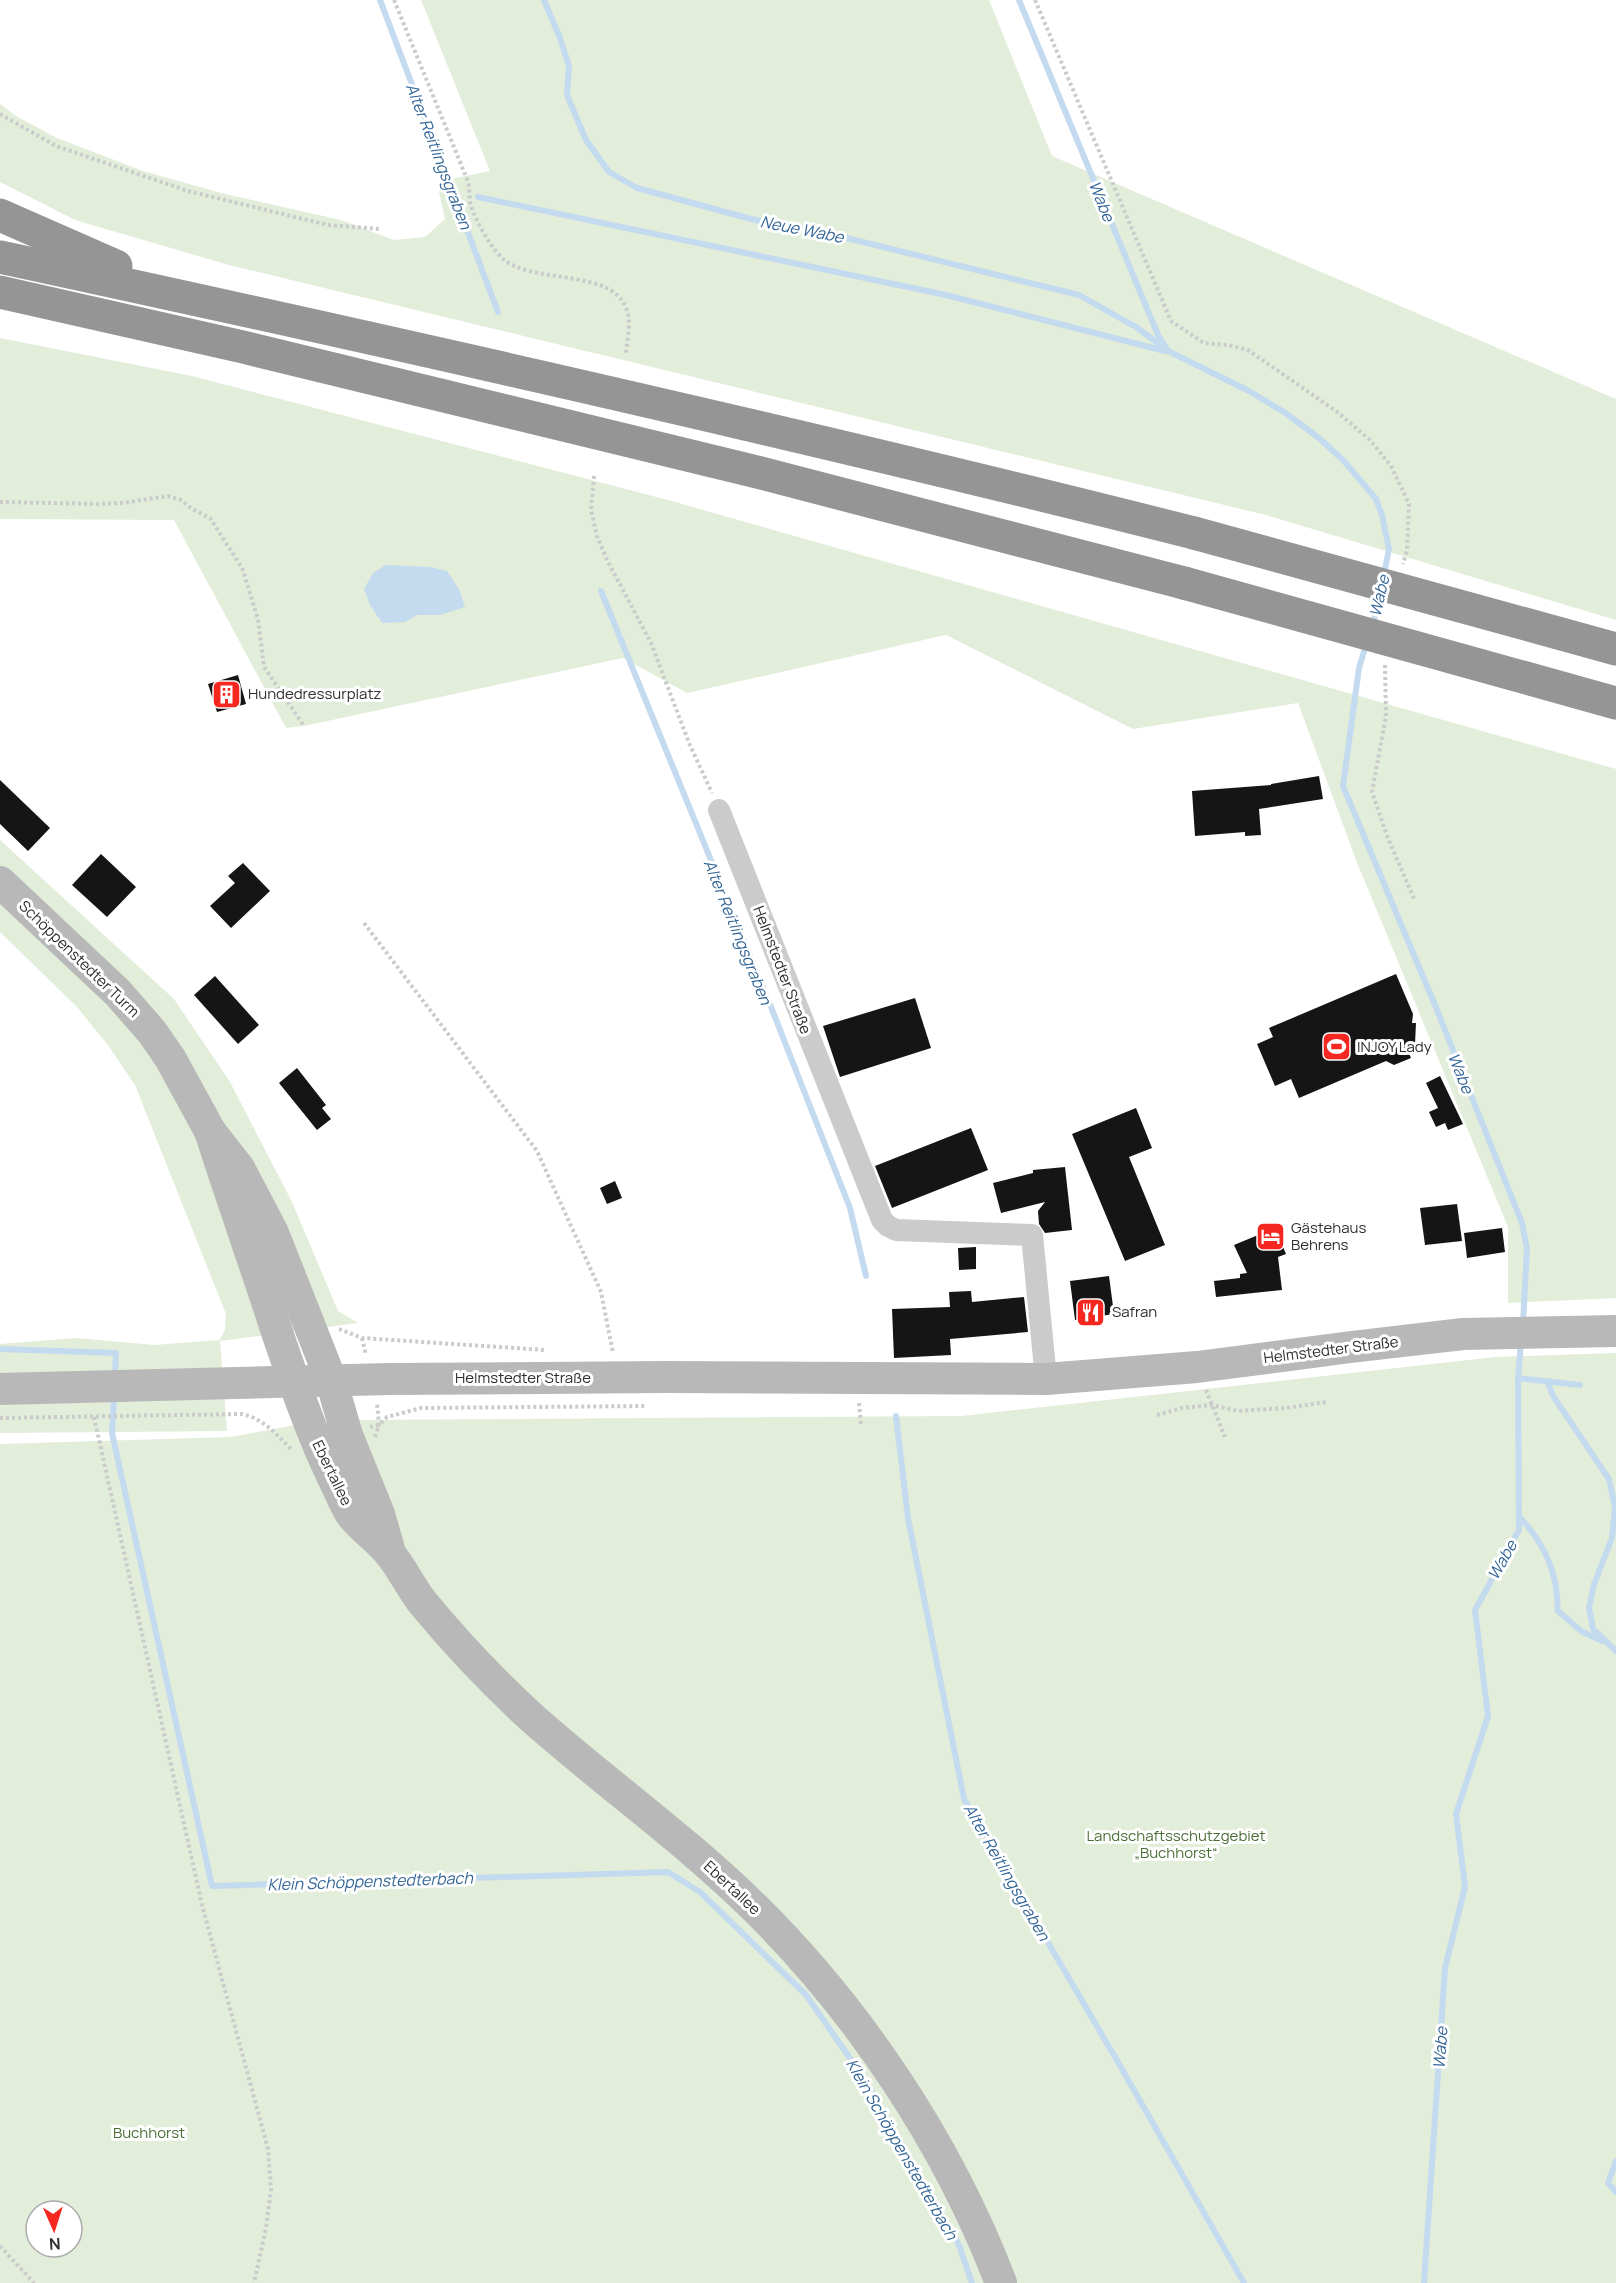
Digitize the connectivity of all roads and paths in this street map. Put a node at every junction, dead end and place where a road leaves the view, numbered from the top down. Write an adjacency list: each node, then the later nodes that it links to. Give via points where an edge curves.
1 (394, 0): 10 (path, via 467,179 471,204 484,233 502,258 514,266 582,281 618,296 626,308 629,326)
2 (1035, 0): 9 (path)
3 (0, 114): 5 (path, via 56,146 188,191 328,225)
4 (0, 215): 8 (highway, via 101,261)
5 (380, 229)
6 (0, 257): 8 (highway)
7 (0, 292): 14 (highway, bridge, via 746,469)
8 (246, 310): 13 (highway, bridge, via 952,472 1194,533)
9 (1171, 321)
10 (626, 354)
11 (594, 476): 16 (path, via 591,510 597,536 651,643)
12 (0, 502): 15 (path, via 105,503 168,496 210,518 242,568 258,619 264,667)
13 (1616, 649)
14 (1616, 703)
15 (304, 726)
16 (719, 810): 26 (street, Helmstedter Straße, via 882,1220 896,1230 1032,1235)
17 (0, 882): 19 (main road, Schöppenstedter Turm, via 118,993 152,1032)
18 (364, 923): 24 (path, via 537,1152 601,1292)
19 (210, 1131): 27 (main road, Schöppenstedter Turm, via 239,1168 273,1233); 28 (main road, Schöppenstedter Turm)
20 (1616, 1331): 26 (main road, Helmstedter Straße, via 1463,1334 1197,1367)
21 (362, 1338): 22 (path)
22 (555, 1350)
23 (601, 1353): 24 (path)
24 (613, 1354): 25 (path)
25 (624, 1354)
26 (1046, 1379): 27 (main road, Helmstedter Straße)
27 (331, 1380): 28 (main road, Helmstedter Straße); 37 (main road, Ebertallee)
28 (293, 1381): 29 (main road, Helmstedter Straße); 39 (main road, Ebertallee)
29 (89, 1386): 30 (main road, Helmstedter Straße); 34 (path)
30 (0, 1389)
31 (1326, 1402): 32 (path, via 1238,1411)
32 (1212, 1405): 33 (path); 38 (path)
33 (1157, 1415)
34 (94, 1417): 35 (path); 39 (path, via 242,1414 270,1427 293,1452); 43 (path, via 202,1905 268,2149 272,2190)
35 (0, 1418)
36 (379, 1425): 37 (path)
37 (346, 1435): 40 (main road, Ebertallee, via 379,1514)
38 (1225, 1437)
39 (317, 1444): 40 (main road, Ebertallee, via 351,1514)
40 (390, 1553): 44 (main road, Ebertallee, via 421,1600 491,1678 695,1854 811,1968 877,2054 914,2111 970,2212)
41 (0, 2246): 42 (path)
42 (34, 2283)
43 (254, 2283)
44 (1001, 2283)

